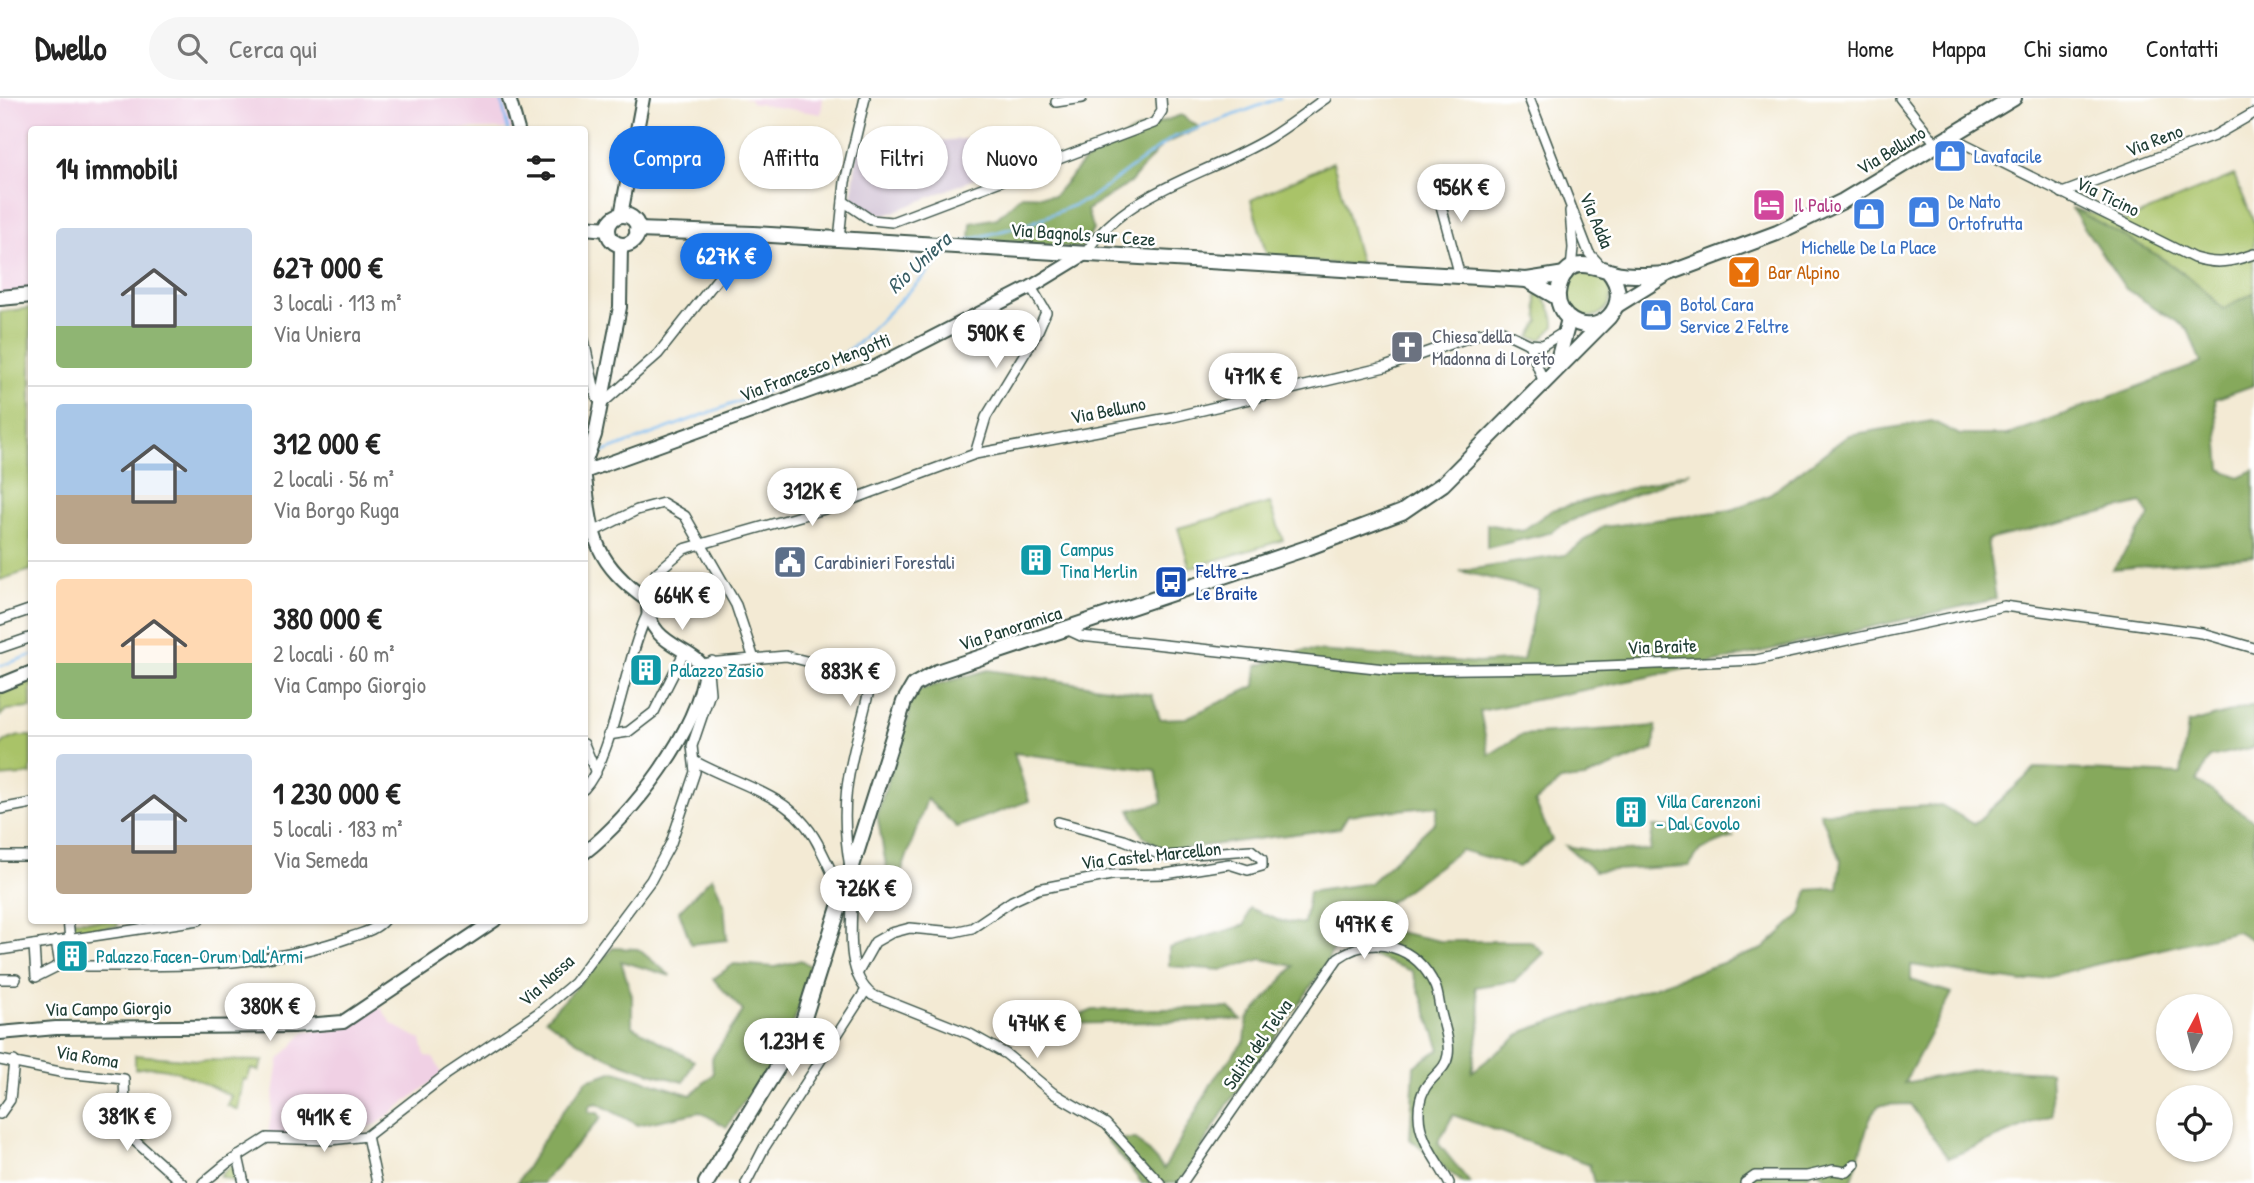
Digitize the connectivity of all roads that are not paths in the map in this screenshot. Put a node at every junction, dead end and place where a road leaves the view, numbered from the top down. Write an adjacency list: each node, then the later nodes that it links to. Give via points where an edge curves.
1 (509, 98): 12 (street)
2 (643, 98): 19 (street)
3 (865, 98): 18 (street)
4 (1082, 98): 10 (street)
5 (1161, 98): 18 (street, via 1162,111 1154,123 892,222 872,220)
6 (1326, 98): 26 (street, via 1268,138 1131,208 1100,232)
7 (1529, 98): 16 (street, Via Adda)
8 (1900, 98): 14 (street)
9 (2014, 98): 13 (main road, Via Belluno)
10 (1056, 102)
11 (2254, 113): 17 (street, Via Reno, via 2214,136)
12 (517, 126)
13 (1951, 136): 14 (main road, Via Belluno); 17 (street, Via Ticino)
14 (1937, 145): 30 (main road, Via Belluno, via 1812,217)
15 (1434, 180): 31 (street)
16 (1564, 186): 28 (street, Via Adda, via 1589,253); 29 (street, Via Adda, via 1573,238)
17 (2062, 193): 27 (street, Via Ticino, via 2212,264)
18 (843, 201): 24 (street)
19 (621, 215): 21 (main road, via 610,221); 22 (main road, via 631,218)
20 (588, 227): 21 (main road)
21 (608, 229): 25 (main road, via 610,238)
22 (638, 230): 23 (main road, Via Bagnols sur Ceze); 25 (main road, via 634,239)
23 (753, 234): 24 (main road, Via Bagnols sur Ceze); 43 (street, via 658,354)
24 (839, 239): 26 (main road, Via Bagnols sur Ceze)
25 (621, 245): 43 (street, via 620,307)
26 (1085, 254): 31 (main road, Via Bagnols sur Ceze); 33 (street, Via Francesco Mengotti)
27 (2254, 254)
28 (1604, 269): 29 (main road, Via Belluno, via 1583,264); 30 (main road, Via Belluno, via 1622,274); 37 (main road, via 1618,286)
29 (1568, 272): 32 (main road, Via Bagnols sur Ceze); 36 (main road, via 1560,281)
30 (1667, 274): 37 (main road, Via Belluno)
31 (1460, 276): 32 (main road, Via Bagnols sur Ceze)
32 (1527, 280): 36 (main road, Via Bagnols sur Ceze)
33 (1031, 287): 45 (street, via 1046,312 986,417); 46 (street, Via Francesco Mengotti, via 873,368)
34 (28, 295): 35 (main road)
35 (0, 298)
36 (1558, 298): 39 (main road)
37 (1617, 305): 38 (main road, Via Belluno)
38 (1609, 317): 39 (main road, via 1589,325); 42 (main road, Via Panoramica)
39 (1568, 323): 40 (street, via 1553,341); 42 (main road, Via Panoramica)
40 (1529, 344): 42 (street); 45 (street, Via Belluno, via 1502,331 1491,331 1385,367 1173,417)
41 (588, 359): 43 (street)
42 (1548, 380): 54 (main road, Via Panoramica, via 1443,484 1402,512)
43 (601, 402): 44 (street)
44 (588, 448)
45 (975, 454): 49 (street, Via Belluno, via 832,507)
46 (588, 469)
47 (588, 493): 48 (street)
48 (593, 532): 49 (street, via 663,503 685,516); 50 (street, via 596,545 620,581)
49 (700, 542): 50 (street, Via Belluno, via 656,573); 59 (street, via 736,605)
50 (648, 601): 52 (street)
51 (28, 610): 53 (street)
52 (647, 615): 58 (street, via 670,644); 63 (street)
53 (0, 620)
54 (1066, 629): 57 (street, Via Braite, via 1081,636 1394,670 1555,668 1756,660 2004,606 2202,633); 74 (main road, Via Panoramica, via 937,672 914,685 904,702)
55 (28, 638): 56 (street)
56 (0, 648)
57 (2254, 648)
58 (684, 653): 60 (street); 63 (street, via 654,712 628,732)
59 (753, 656): 60 (street); 74 (street, via 786,656 870,677 844,793 844,835)
60 (707, 666): 65 (street, Via Nassa, via 710,693 692,746); 71 (street, via 689,725 632,806)
61 (28, 674): 62 (street)
62 (0, 685)
63 (608, 735): 66 (street)
64 (588, 754): 66 (street)
65 (696, 762): 75 (street, via 795,811 813,832 834,871 838,895); 93 (street, Via Nassa, via 664,859 574,983)
66 (596, 773): 67 (street)
67 (588, 784)
68 (28, 804): 69 (street)
69 (0, 808)
70 (1058, 822): 85 (street, Via Castel Marcellon, via 1164,856 1251,850 1262,859 1262,866 1248,870 1229,864 1154,875 1111,875 1038,889 972,928 954,932 911,928 891,933 875,942)
71 (588, 850)
72 (0, 856): 73 (street)
73 (28, 856)
74 (851, 875): 75 (main road, Via Panoramica)
75 (844, 896): 85 (street, via 852,905); 100 (main road, Via Panoramica, via 795,1039)
76 (68, 924): 80 (street)
77 (172, 924): 80 (street)
78 (379, 924): 84 (street, via 333,944 283,955 191,967)
79 (489, 924): 89 (street, Via Campo Giorgio, via 343,1022)
80 (70, 939): 81 (street)
81 (56, 941): 82 (street); 86 (street, via 60,965)
82 (34, 945): 83 (street); 86 (street)
83 (0, 950)
84 (87, 966)
85 (857, 974): 88 (street)
86 (36, 977): 87 (street)
87 (0, 979)
88 (866, 990): 101 (street); 102 (street, via 1006,1054 1053,1093 1106,1124)
89 (0, 1033)
90 (0, 1060): 91 (street, Via Roma)
91 (14, 1061): 92 (street, via 10,1100); 96 (street, Via Roma, via 65,1073 124,1079 126,1133)
92 (0, 1114)
93 (367, 1136): 94 (street, via 267,1138); 99 (street)
94 (238, 1156): 97 (street); 98 (street)
95 (1856, 1164): 105 (street, via 1847,1172 1755,1177)
96 (182, 1183)
97 (203, 1183)
98 (244, 1183)
99 (377, 1183)
100 (706, 1183)
101 (746, 1183)
102 (1160, 1183)
103 (1182, 1183): 104 (street, Salita del Telva, via 1338,958 1352,948 1376,944 1404,950 1420,961 1436,988 1448,1054 1444,1066 1426,1082 1419,1113 1421,1134)
104 (1449, 1183)
105 (1745, 1183)

